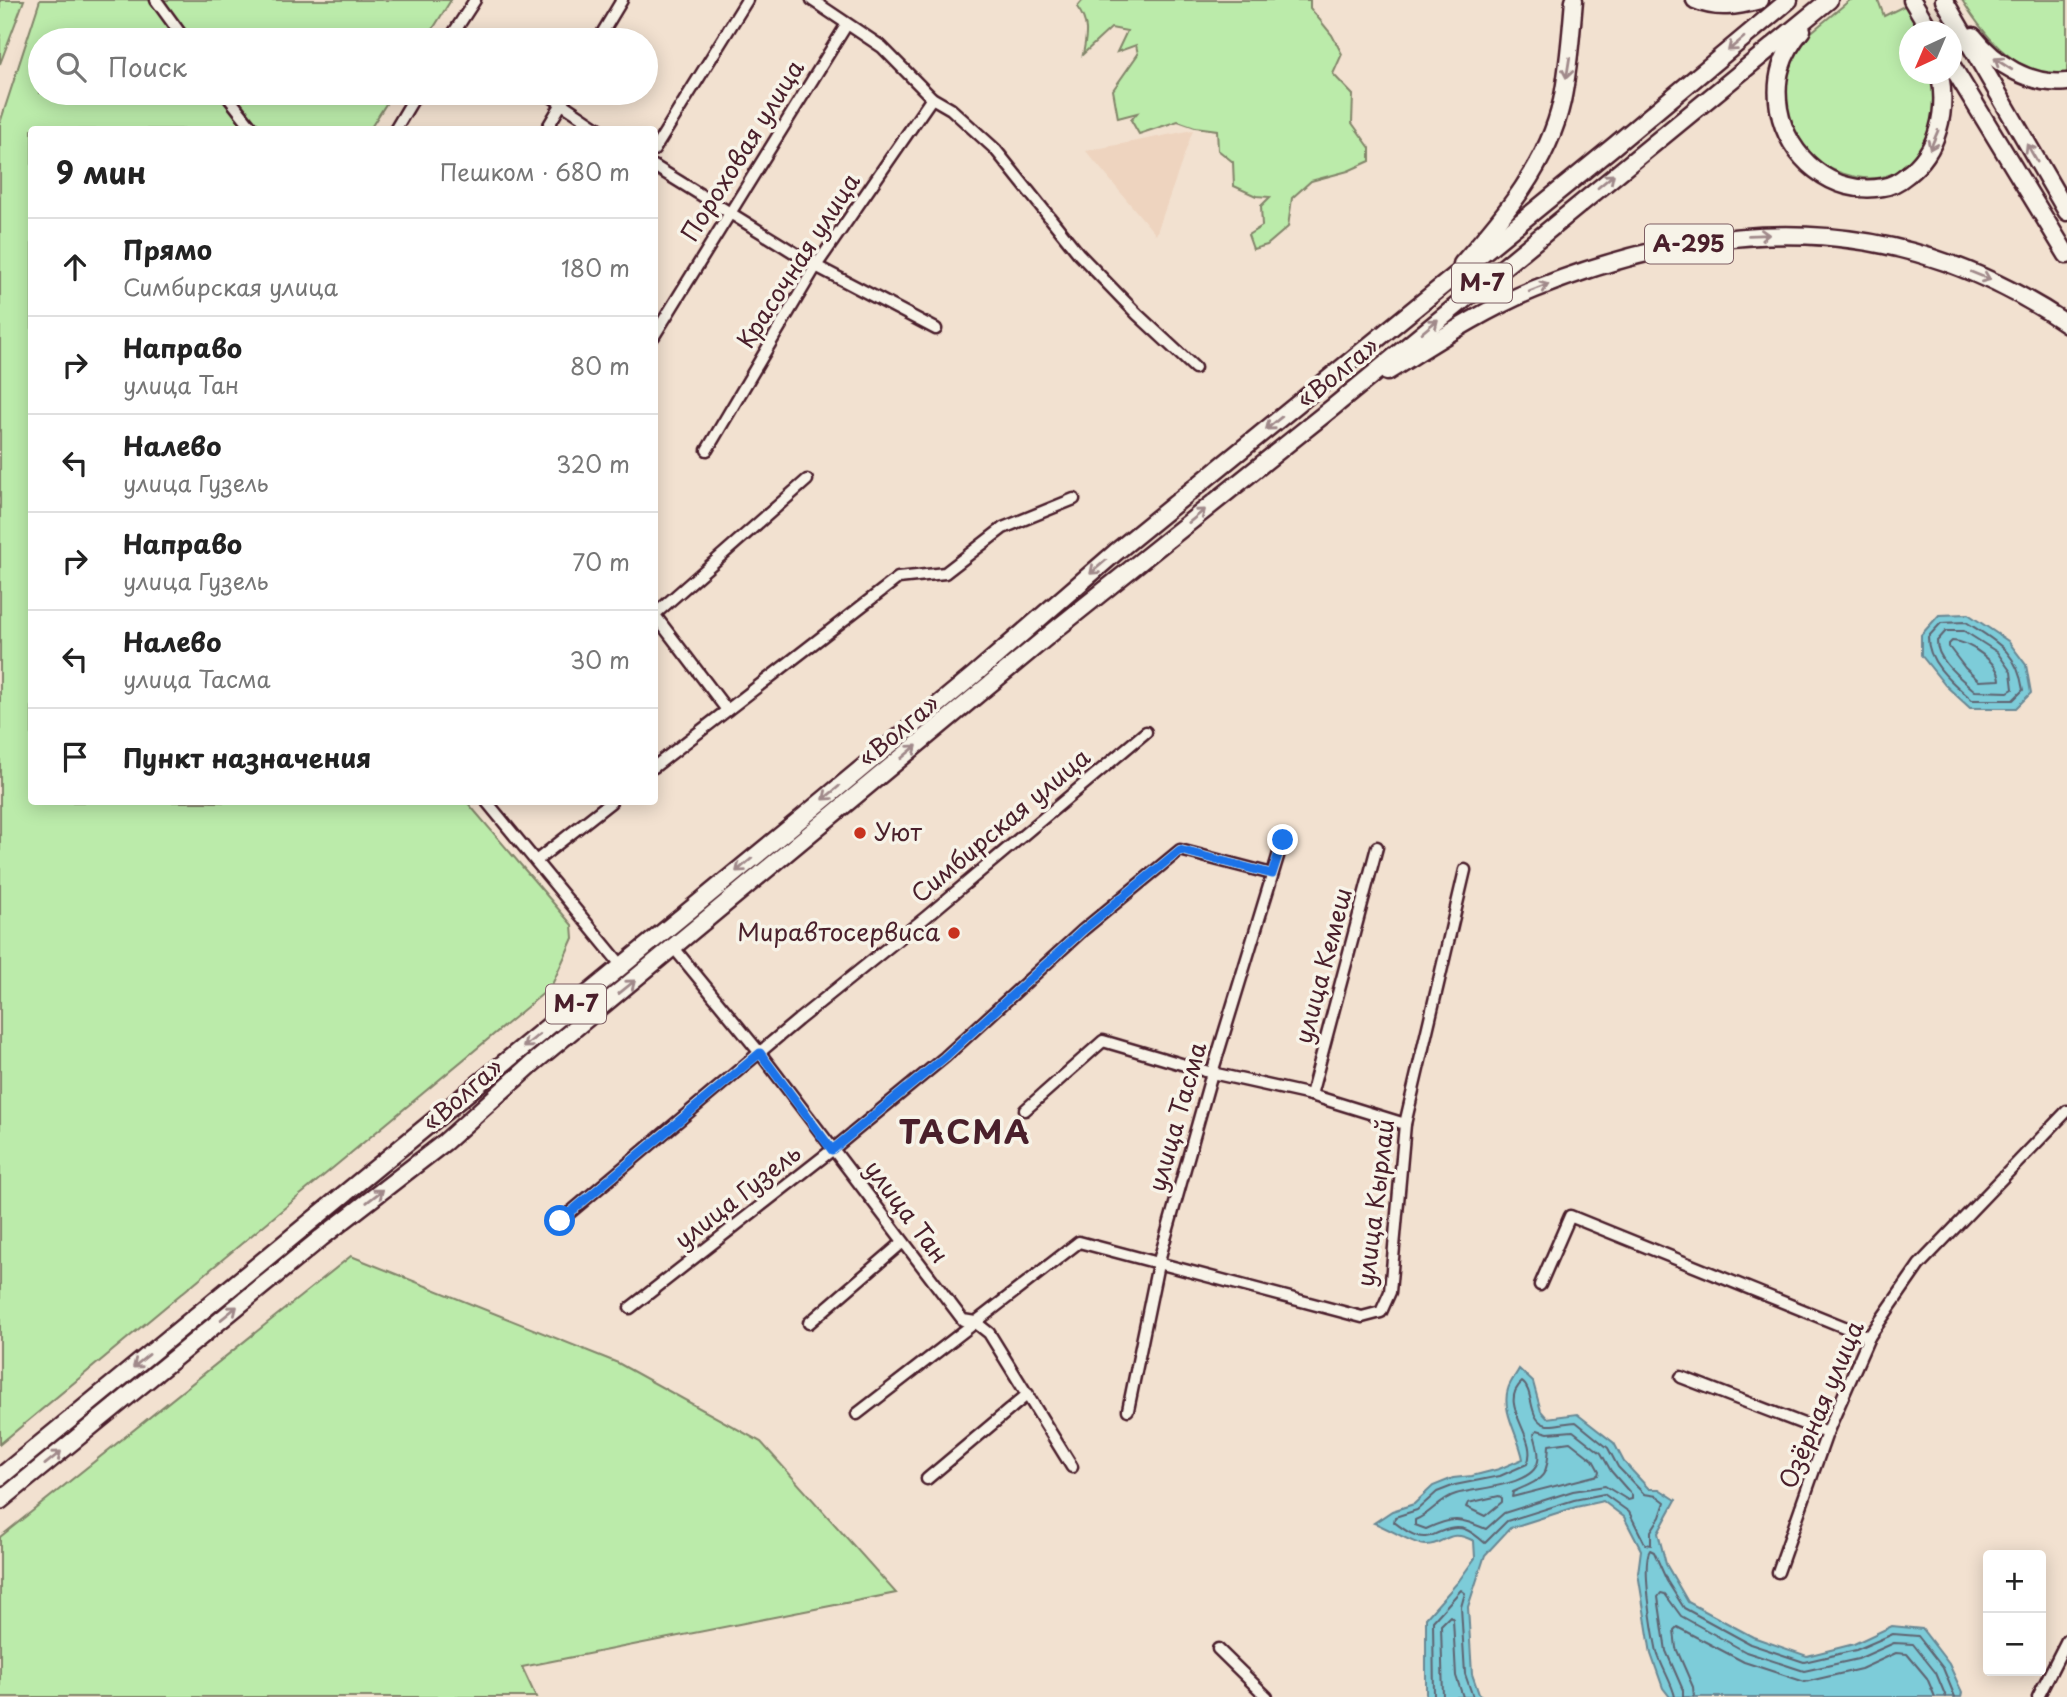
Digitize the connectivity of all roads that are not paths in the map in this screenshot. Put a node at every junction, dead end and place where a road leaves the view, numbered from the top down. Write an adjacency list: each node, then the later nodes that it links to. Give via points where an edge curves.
1 (156, 0): 15 (street)
2 (475, 0): 16 (street)
3 (622, 0): 17 (street)
4 (747, 0): 30 (street)
5 (812, 0): 14 (street)
6 (1574, 0): 36 (main road, one-way to 36, via 1568,69 1550,139 1490,232)
7 (1695, 0): 8 (main road, via 1728,7)
8 (1760, 0)
9 (1788, 0): 36 (main road, «Волга» / М-7, one-way to 36)
10 (1912, 0): 13 (main road)
11 (1944, 0): 18 (main road, one-way to 11, via 2028,78 2003,66 1982,48); 32 (main road, one-way to 11)
12 (1825, 4): 19 (main road, one-way to 12, via 1943,110 1938,130 1919,166 1904,177 1886,187 1861,188 1812,169 1794,150 1782,126 1777,78 1793,41); 41 (main road, «Волга» / М-7, one-way to 12)
13 (1924, 21)
14 (847, 24): 21 (street, via 882,47); 33 (street, Пороховая улица)
15 (176, 28)
16 (458, 28)
17 (605, 28)
18 (2067, 82)
19 (1941, 84)
20 (1962, 84): 34 (main road)
21 (933, 98): 35 (street, Красочная улица); 40 (street, via 995,149 1079,254)
22 (234, 105): 26 (street)
23 (410, 105): 27 (street)
24 (561, 105): 28 (street)
25 (573, 105): 29 (street)
26 (251, 126)
27 (397, 126)
28 (548, 126)
29 (596, 126)
30 (658, 144)
31 (658, 169): 33 (street)
32 (2067, 212)
33 (729, 213): 35 (street); 38 (street, Пороховая улица)
34 (2067, 255)
35 (816, 266): 39 (street); 42 (street, Красочная улица)
36 (1441, 287): 58 (main road, «Волга» / М-7, one-way to 58)
37 (2067, 324): 41 (main road, А-295, one-way to 37, via 1534,289 1650,251 1736,236 1825,236 1910,251 2003,285)
38 (658, 329)
39 (936, 329)
40 (1195, 368)
41 (1332, 408): 57 (main road, «Волга» / М-7, one-way to 41, via 1060,626)
42 (707, 450)
43 (807, 480): 45 (street)
44 (1074, 499): 47 (street, via 1003,528 945,573 898,578)
45 (658, 612)
46 (658, 619): 47 (street)
47 (727, 710): 49 (street)
48 (1146, 732): 59 (street, Симбирская улица)
49 (658, 764)
50 (490, 805): 54 (street)
51 (607, 805): 54 (street)
52 (1283, 840): 56 (street, улица Тасма)
53 (1377, 847): 61 (street, улица Кемеш)
54 (536, 860): 58 (street)
55 (1465, 870): 64 (street, улица Кырлай)
56 (1272, 874): 60 (street, улица Тасма); 65 (street, улица Гузель, via 1180,850)
57 (674, 948): 59 (street, улица Тан); 82 (main road, «Волга» / М-7, one-way to 57, via 445,1142)
58 (622, 966): 80 (main road, «Волга» / М-7, one-way to 80)
59 (760, 1053): 65 (street, улица Тан); 66 (street, Симбирская улица)
60 (1212, 1073): 61 (street); 62 (street, via 1103,1041); 68 (street, улица Тасма)
61 (1311, 1095): 64 (street)
62 (1025, 1111)
63 (2067, 1111): 73 (street, Озёрная улица, via 1919,1265)
64 (1405, 1124): 68 (street, улица Кырлай, via 1390,1292 1381,1312 1362,1317)
65 (832, 1150): 67 (street, улица Тан); 70 (street, улица Гузель)
66 (560, 1221)
67 (903, 1242): 71 (street, улица Тан, via 963,1320); 72 (street)
68 (1158, 1264): 71 (street, улица Кырлай, via 1079,1242); 76 (street, улица Тасма)
69 (1541, 1285): 73 (street, via 1570,1216)
70 (630, 1308)
71 (975, 1322): 75 (street, улица Тан, via 989,1333); 77 (street)
72 (809, 1323)
73 (1869, 1337): 78 (street, Озёрная улица)
74 (1681, 1377): 78 (street)
75 (1028, 1394): 79 (street, улица Тан); 81 (street)
76 (1128, 1410)
77 (857, 1414)
78 (1827, 1433): 83 (street, Озёрная улица)
79 (1072, 1467)
80 (0, 1477)
81 (927, 1479)
82 (0, 1501)
83 (1778, 1572)
84 (2067, 1640): 87 (street)
85 (1218, 1649): 86 (street)
86 (1267, 1697)
87 (2038, 1697)

